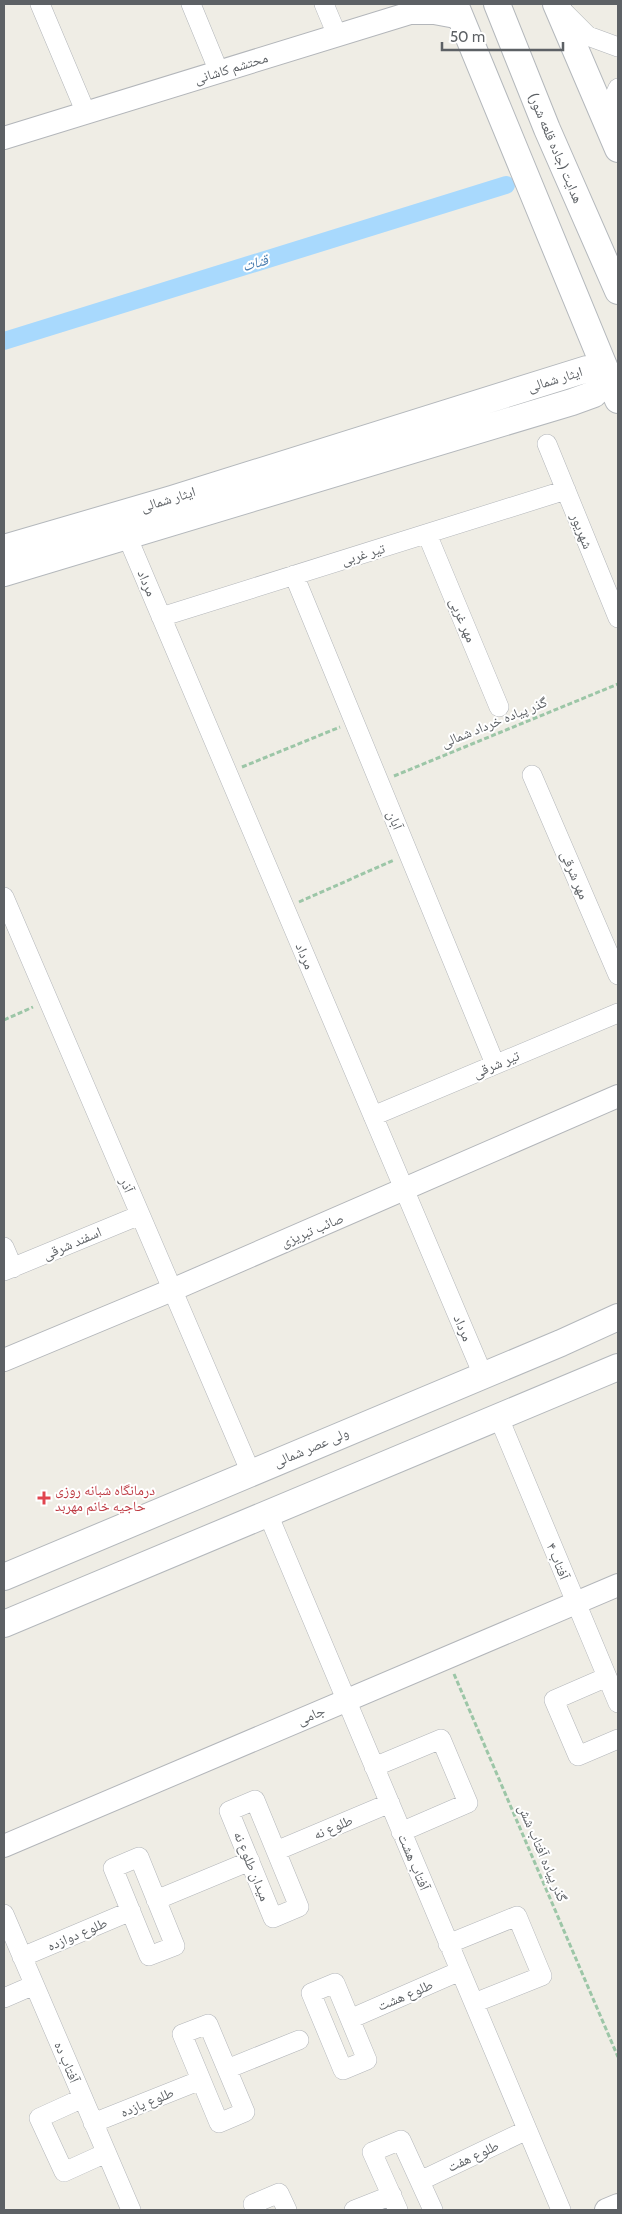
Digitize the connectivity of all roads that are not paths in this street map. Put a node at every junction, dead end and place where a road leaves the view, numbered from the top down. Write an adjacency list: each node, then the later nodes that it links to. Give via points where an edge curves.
1 (40, 4): 11 (street)
2 (190, 4): 9 (street)
3 (324, 4): 7 (street)
4 (497, 4): 14 (main road, هدایت (جاده قلعه شور))
5 (556, 4): 8 (street, via 588,36); 13 (main road)
6 (458, 11): 7 (street, محتشم کاشانی, via 410,14); 15 (main road)
7 (337, 35): 9 (street, محتشم کاشانی)
8 (618, 47)
9 (219, 72): 11 (street, محتشم کاشانی)
10 (618, 88): 13 (street, via 611,104)
11 (86, 113): 12 (street, محتشم کاشانی)
12 (4, 138)
13 (613, 139)
14 (618, 291)
15 (613, 388): 19 (main road, ایثار شمالی); 20 (main road, ایثار شمالی, via 586,369 181,496)
16 (547, 444): 17 (street, شهریور)
17 (566, 490): 18 (street, تیر غربی); 23 (street, شهریور)
18 (427, 534): 21 (street, تیر غربی); 24 (street, مهر غربی)
19 (127, 536): 20 (main road, ایثار شمالی); 22 (street, مرداد)
20 (5, 562)
21 (294, 575): 22 (street, تیر غربی); 29 (street, آبان)
22 (161, 617): 31 (street, مرداد)
23 (618, 618)
24 (499, 707)
25 (532, 775): 27 (street, مهر شرقی)
26 (4, 897): 33 (street, آذر)
27 (618, 975)
28 (618, 1012): 29 (street, تیر شرقی)
29 (495, 1064): 31 (street, تیر شرقی)
30 (618, 1096): 32 (street, صائب تبریزی)
31 (373, 1116): 32 (street, مرداد)
32 (404, 1190): 36 (street, صائب تبریزی); 40 (street, مرداد)
33 (140, 1215): 35 (street, اسفند شرقی); 36 (street, آذر)
34 (4, 1247): 35 (street)
35 (8, 1270)
36 (172, 1290): 38 (street, صائب تبریزی); 42 (street, آذر)
37 (618, 1317): 40 (main road, ولی عصر شمالی)
38 (4, 1360)
39 (618, 1367): 41 (main road)
40 (483, 1375): 42 (main road, ولی عصر شمالی)
41 (499, 1418): 43 (main road); 46 (street, آفتاب ۴)
42 (251, 1473): 44 (main road, ولی عصر شمالی)
43 (268, 1514): 47 (main road); 49 (street, آفتاب هشت)
44 (4, 1576)
45 (618, 1585): 46 (street, جامی)
46 (576, 1602): 48 (street, آفتاب ۴); 49 (street, جامی)
47 (4, 1624)
48 (607, 1677): 50 (street, آفتاب ۴); 51 (street, via 554,1700 578,1756)
49 (346, 1700): 52 (street, آفتاب هشت); 55 (street, جامی)
50 (618, 1700)
51 (618, 1739)
52 (374, 1767): 53 (street, آفتاب هشت); 54 (street, via 441,1739 468,1803)
53 (390, 1804): 54 (street, آفتاب هشت); 56 (street, طلوع نه)
54 (402, 1832): 61 (street, آفتاب هشت)
55 (4, 1846)
56 (276, 1851): 57 (street, میدان طلوع نه, via 255,1800 229,1810); 57 (street, میدان طلوع نه, via 299,1907 273,1918)
57 (250, 1861): 58 (street)
58 (156, 1900): 59 (street, via 139,1857 113,1868); 59 (street, via 175,1946 149,1956)
59 (131, 1911): 62 (street, طلوع دوازده)
60 (6, 1926): 62 (street, آفتاب ده)
61 (448, 1944): 63 (street, آفتاب هشت); 66 (street, via 517,1916 542,1976)
62 (22, 1957): 64 (street, آفتاب ده)
63 (460, 1972): 66 (street, آفتاب هشت); 67 (street, طلوع هشت)
64 (34, 1985): 65 (street); 71 (street, آفتاب ده)
65 (4, 1998)
66 (474, 2003): 73 (street, آفتاب هشت)
67 (350, 2019)
68 (300, 2040): 69 (street)
69 (227, 2069): 70 (street, via 245,2112 219,2123); 70 (street, via 208,2024 182,2034)
70 (201, 2080): 72 (street, طلوع یازده)
71 (83, 2098): 72 (street, آفتاب ده); 74 (street, via 39,2118 64,2172)
72 (94, 2124): 74 (street, آفتاب ده)
73 (527, 2130): 75 (street, طلوع هفت); 83 (street, آفتاب هشت)
74 (106, 2153): 78 (street, آفتاب ده)
75 (420, 2181): 76 (street, via 401,2140 372,2152); 82 (street)
76 (395, 2203): 81 (street)
77 (618, 2205): 84 (street)
78 (131, 2210)
79 (256, 2210): 80 (street, via 253,2204 279,2193)
80 (287, 2210)
81 (354, 2210)
82 (433, 2210)
83 (561, 2210)
84 (606, 2210)

